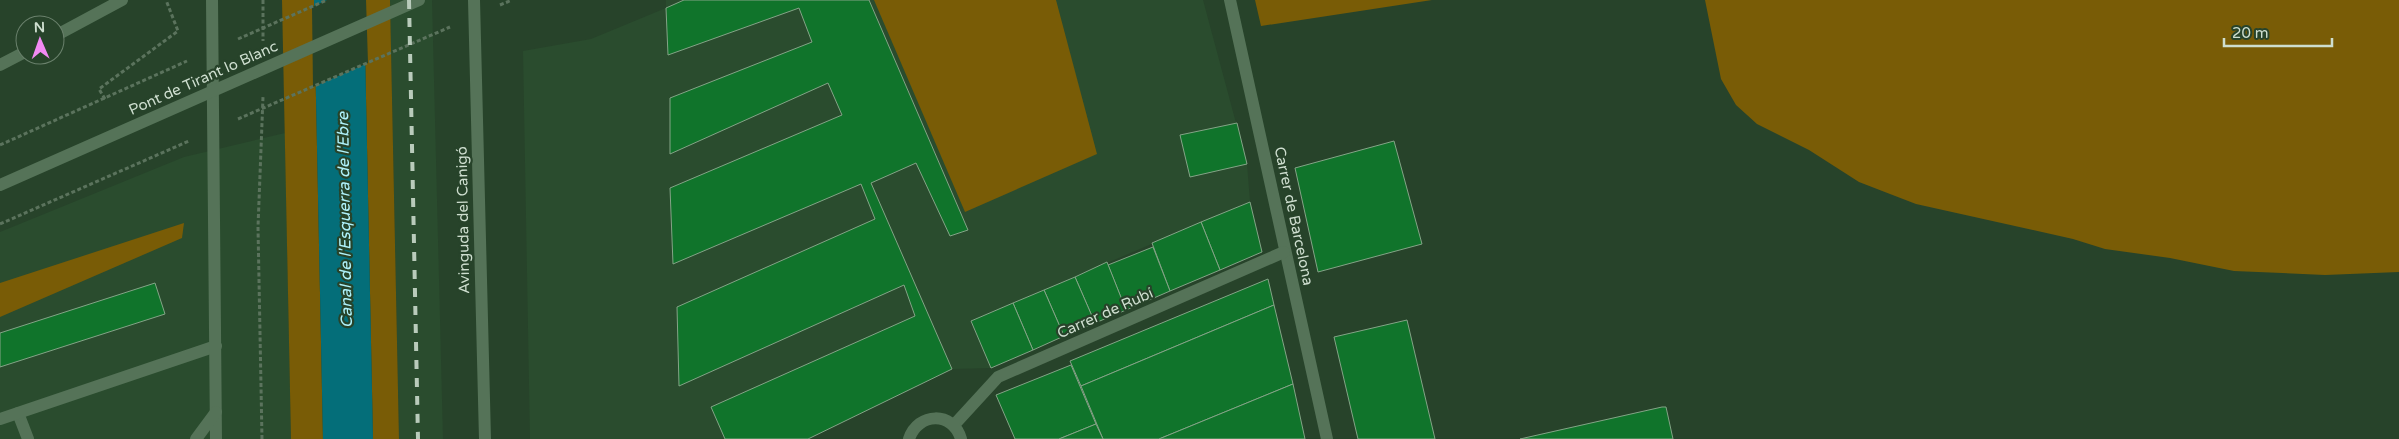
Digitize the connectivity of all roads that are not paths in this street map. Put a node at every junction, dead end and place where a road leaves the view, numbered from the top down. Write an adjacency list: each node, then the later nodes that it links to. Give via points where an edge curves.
1 (122, 0): 6 (street)
2 (212, 0): 11 (street)
3 (419, 0): 9 (street, Pont de Tirant lo Blanc)
4 (474, 0): 19 (street, Avinguda del Canigó)
5 (1230, 0): 10 (street, Carrer de Barcelona)
6 (65, 31)
7 (15, 58): 8 (street)
8 (0, 66)
9 (0, 185)
10 (1284, 252): 15 (street, Carrer de Rubí, via 998,378); 22 (street, Carrer de Barcelona)
11 (216, 346): 12 (street); 13 (street)
12 (216, 412): 17 (street); 18 (street)
13 (18, 413): 14 (street); 16 (street)
14 (0, 419)
15 (954, 426): 20 (street, via 940,418 925,420 913,429); 21 (street)
16 (28, 439)
17 (196, 439)
18 (216, 439)
19 (485, 439)
20 (909, 439)
21 (961, 439)
22 (1327, 439)

